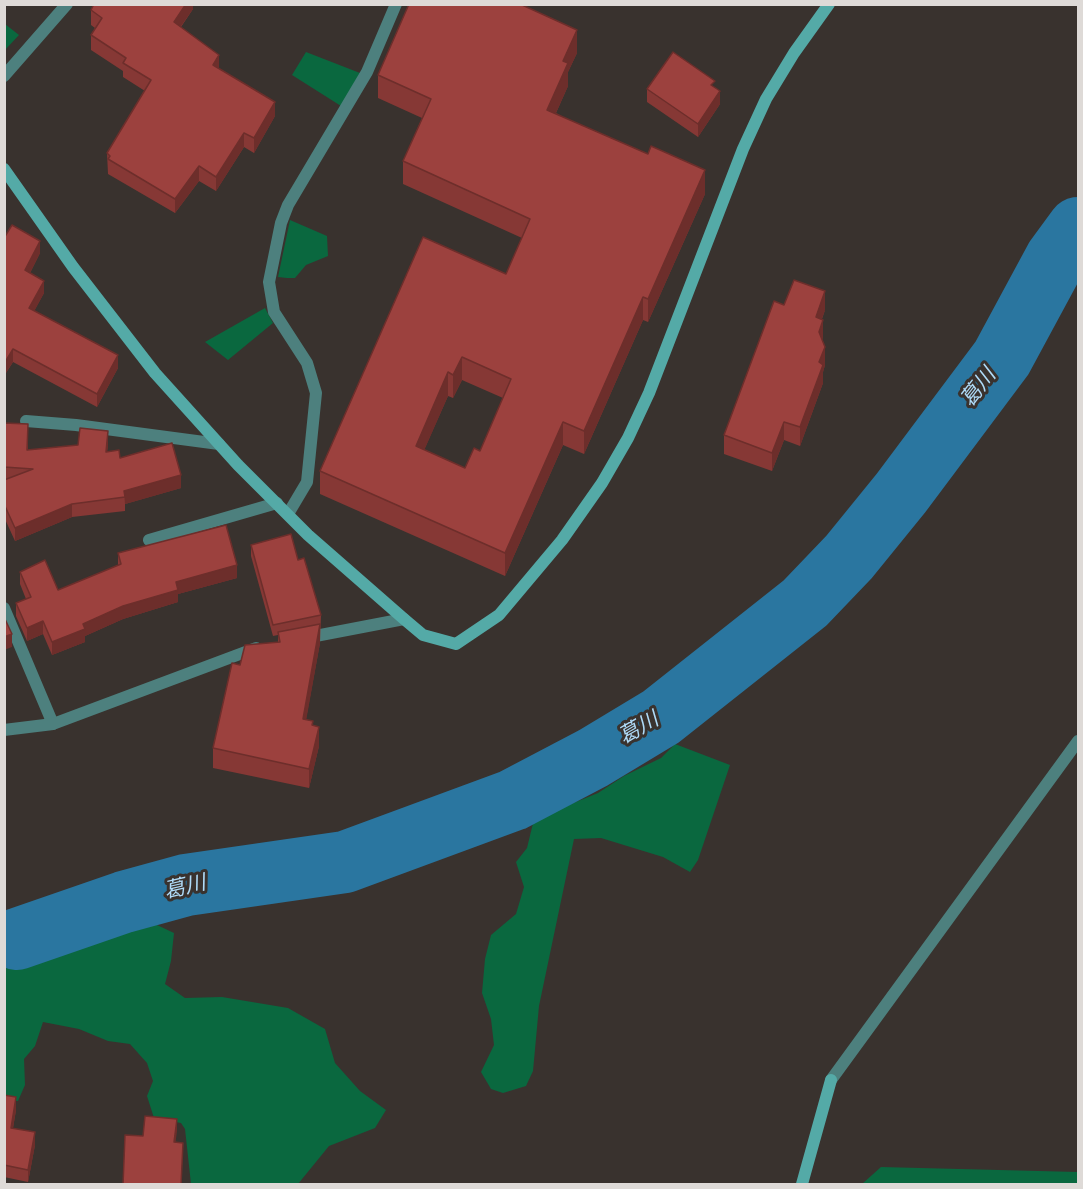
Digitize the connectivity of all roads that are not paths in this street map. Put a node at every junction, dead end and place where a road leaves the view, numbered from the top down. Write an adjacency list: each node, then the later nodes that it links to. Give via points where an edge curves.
1 (67, 4): 4 (street)
2 (396, 4): 9 (street, via 367,72 281,223 269,282 274,312 307,363 316,393 306,483)
3 (829, 4): 12 (street, via 766,99 649,393 602,483 562,540 499,615 456,644 423,635)
4 (4, 75)
5 (4, 169): 7 (street, via 155,374)
6 (26, 422): 7 (street)
7 (219, 444): 8 (street)
8 (277, 503): 9 (street); 10 (street)
9 (288, 514): 12 (street)
10 (149, 540)
11 (4, 608): 15 (street)
12 (404, 619): 13 (street)
13 (292, 640)
14 (269, 645): 15 (street)
15 (53, 724): 16 (street)
16 (4, 730)
17 (1078, 741): 18 (street, via 831,1080)
18 (802, 1185)

